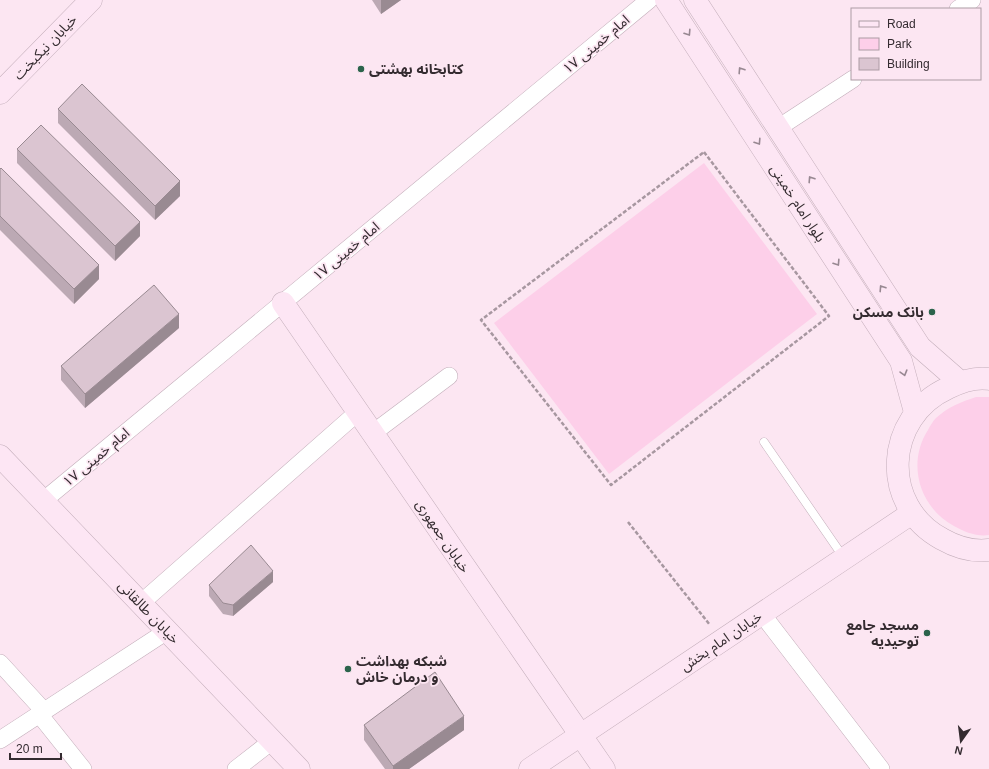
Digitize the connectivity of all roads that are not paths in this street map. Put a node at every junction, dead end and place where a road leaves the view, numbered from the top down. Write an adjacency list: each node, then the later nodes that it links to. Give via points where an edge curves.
1 (91, 0): 8 (street, خیابان نیکبخت)
2 (648, 0): 10 (street, امام خمینی ۱۷)
3 (666, 0): 15 (street, بلوار امام خمینی, one-way to 15, via 901,361)
4 (695, 0): 9 (street, بلوار امام خمینی, one-way to 4)
5 (972, 0): 6 (street)
6 (960, 8)
7 (851, 80): 9 (street)
8 (0, 93)
9 (778, 128): 13 (street, بلوار امام خمینی, one-way to 9, via 920,346)
10 (283, 303): 14 (street, خیابان جمهوری); 19 (street, امام خمینی ۱۷)
11 (449, 376): 16 (street)
12 (989, 379): 13 (street)
13 (960, 382): 15 (street, via 935,394)
14 (358, 412): 16 (street, خیابان جمهوری); 23 (street)
15 (915, 412): 20 (street, via 902,436 897,462 900,488)
16 (372, 433): 28 (street, خیابان جمهوری)
17 (764, 442): 22 (lane)
18 (0, 456): 19 (street, خیابان طالقانی)
19 (44, 501): 23 (street, خیابان طالقانی)
20 (912, 513): 21 (street, via 930,533 954,546); 22 (street, خیابان امام بخش)
21 (989, 550)
22 (844, 558): 24 (street, خیابان امام بخش)
23 (141, 603): 25 (street, خیابان طالقانی)
24 (762, 614): 28 (street, خیابان امام بخش); 36 (street)
25 (167, 631): 27 (street); 30 (street, خیابان طالقانی)
26 (0, 663): 27 (street)
27 (41, 713): 29 (street); 31 (street)
28 (580, 736): 34 (street, خیابان امام بخش); 35 (street, خیابان جمهوری)
29 (0, 740)
30 (272, 741): 32 (street); 33 (street, خیابان طالقانی)
31 (83, 769)
32 (236, 769)
33 (299, 769)
34 (530, 769)
35 (604, 769)
36 (881, 769)

